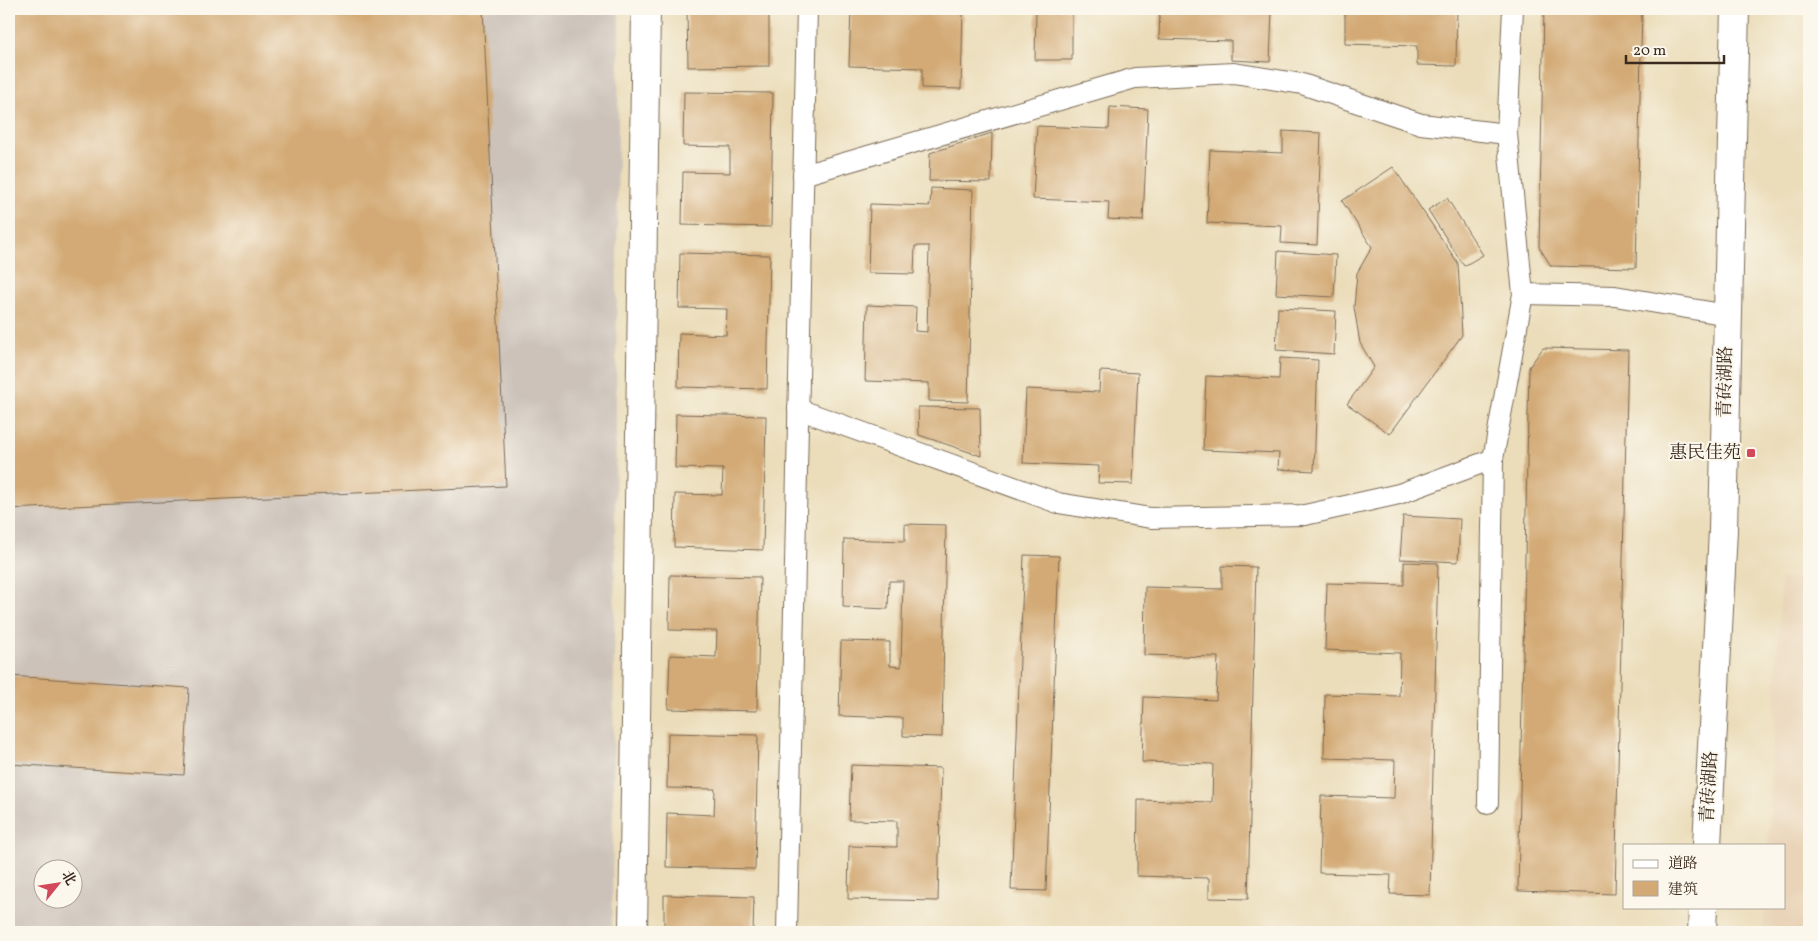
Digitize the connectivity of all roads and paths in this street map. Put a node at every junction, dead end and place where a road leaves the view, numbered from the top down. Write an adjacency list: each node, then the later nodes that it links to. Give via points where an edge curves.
1 (646, 9): 14 (street)
2 (807, 9): 6 (lane)
3 (1513, 9): 5 (lane)
4 (1735, 9): 8 (street, 青砖湖路)
5 (1507, 134): 6 (lane, via 1421,124 1302,84 1234,73 1135,78); 7 (lane)
6 (803, 176): 9 (lane)
7 (1523, 294): 8 (lane, via 1615,296); 10 (lane)
8 (1728, 315): 12 (street, 青砖湖路, via 1723,530)
9 (798, 409): 10 (lane, via 1058,503 1151,518 1305,515 1399,494); 15 (lane)
10 (1493, 459): 11 (lane)
11 (1488, 803)
12 (1707, 844)
13 (1704, 908): 16 (street)
14 (633, 932)
15 (787, 932)
16 (1702, 932)

